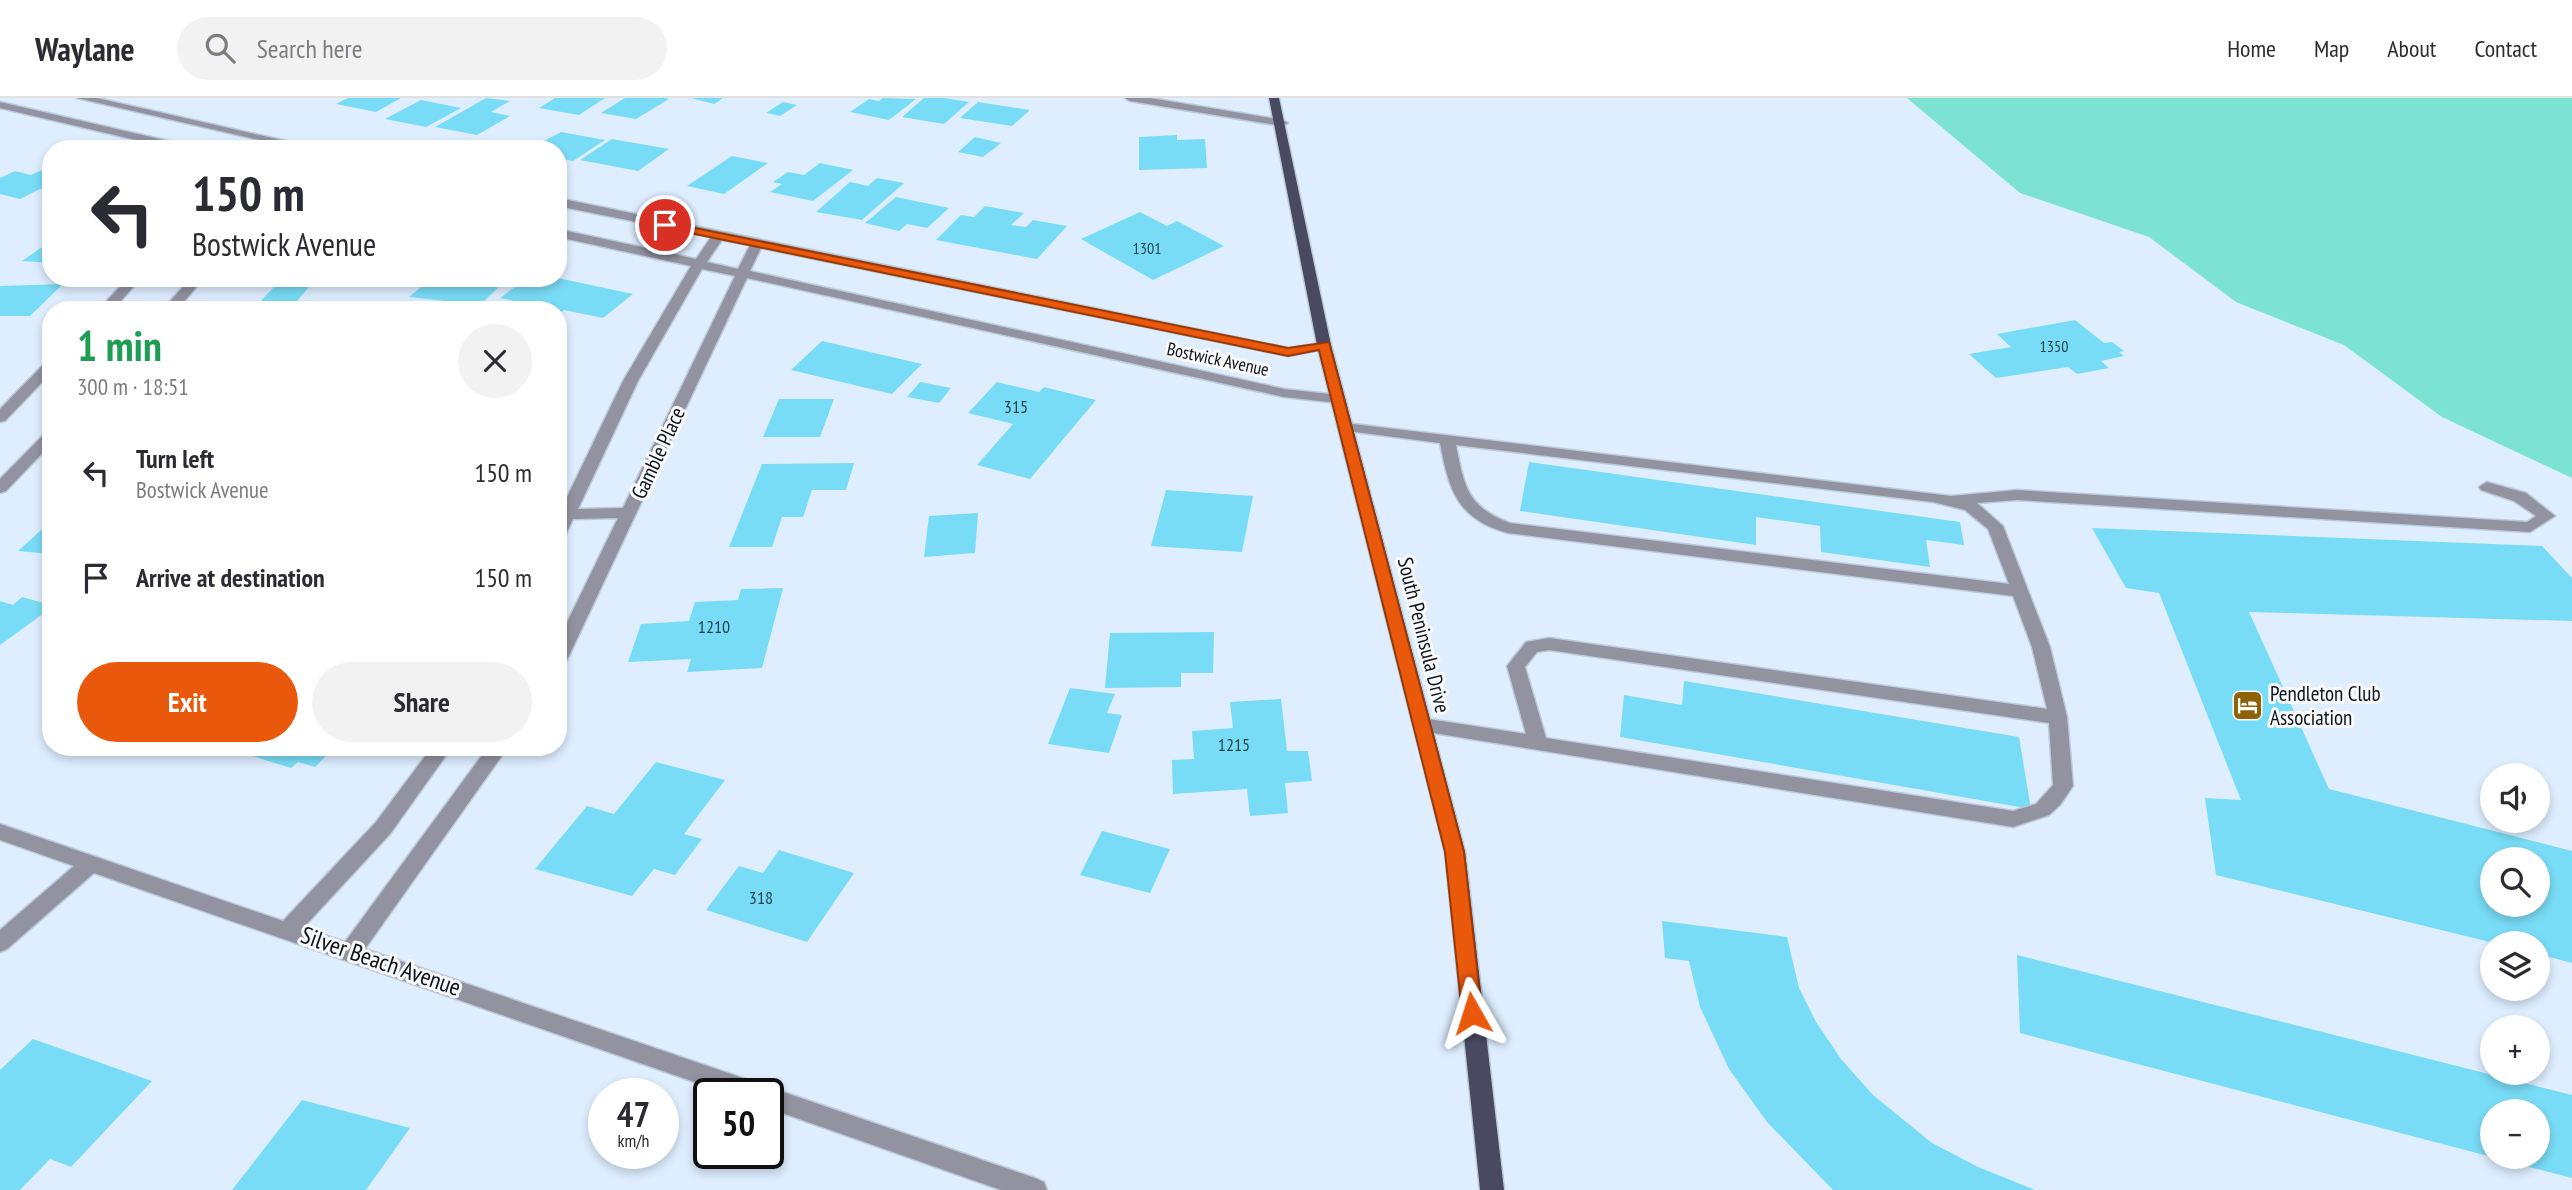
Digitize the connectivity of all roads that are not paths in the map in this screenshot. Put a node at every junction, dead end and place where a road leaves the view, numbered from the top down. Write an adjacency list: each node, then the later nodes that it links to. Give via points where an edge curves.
1 (82, 98): 7 (street)
2 (1130, 98): 5 (street)
3 (1274, 98): 5 (main road, South Peninsula Drive)
4 (0, 105): 6 (street)
5 (1282, 123): 18 (main road, South Peninsula Drive)
6 (151, 140)
7 (262, 140)
8 (567, 204): 10 (street, Bostwick Avenue)
9 (567, 235): 12 (street, Bostwick Avenue)
10 (718, 237): 11 (street, Bostwick Avenue); 12 (street)
11 (756, 245): 13 (street, Gamble Place); 18 (street, Bostwick Avenue, via 1288,352)
12 (697, 265): 13 (street, Bostwick Avenue); 29 (street, via 632,374)
13 (741, 275): 20 (street, Bostwick Avenue, via 1284,393); 28 (street, Gamble Place)
14 (126, 287): 16 (street)
15 (190, 287): 17 (street)
16 (113, 301)
17 (177, 301)
18 (1324, 345): 20 (main road, South Peninsula Drive)
19 (42, 375): 21 (street)
20 (1338, 399): 22 (main road, South Peninsula Drive)
21 (0, 418)
22 (1345, 427): 23 (street); 33 (main road, South Peninsula Drive)
23 (1447, 439): 27 (street); 30 (street, via 1458,494 1475,514 1508,527)
24 (42, 444): 26 (street)
25 (2487, 487): 27 (street, via 2520,497 2547,516 2530,527 2017,495)
26 (0, 488)
27 (1953, 500): 30 (street, via 1970,506 1995,526)
28 (630, 513): 29 (street); 31 (street, Gamble Place)
29 (568, 514)
30 (2021, 591): 32 (street)
31 (567, 642)
32 (2058, 717): 34 (street, via 2063,786 2046,809 2033,817 2013,819); 34 (street, via 1549,644 1532,646 1516,666)
33 (1422, 724): 34 (street); 45 (main road, South Peninsula Drive, via 1454,852)
34 (1538, 744)
35 (436, 756): 39 (street, via 383,828)
36 (492, 756): 41 (street)
37 (0, 832): 38 (street, Silver Beach Avenue)
38 (91, 863): 39 (street, Silver Beach Avenue); 40 (street)
39 (288, 930): 41 (street, Silver Beach Avenue)
40 (0, 943)
41 (351, 951): 42 (street, Silver Beach Avenue)
42 (714, 1078)
43 (784, 1103): 44 (street)
44 (1035, 1190)
45 (1492, 1190)

